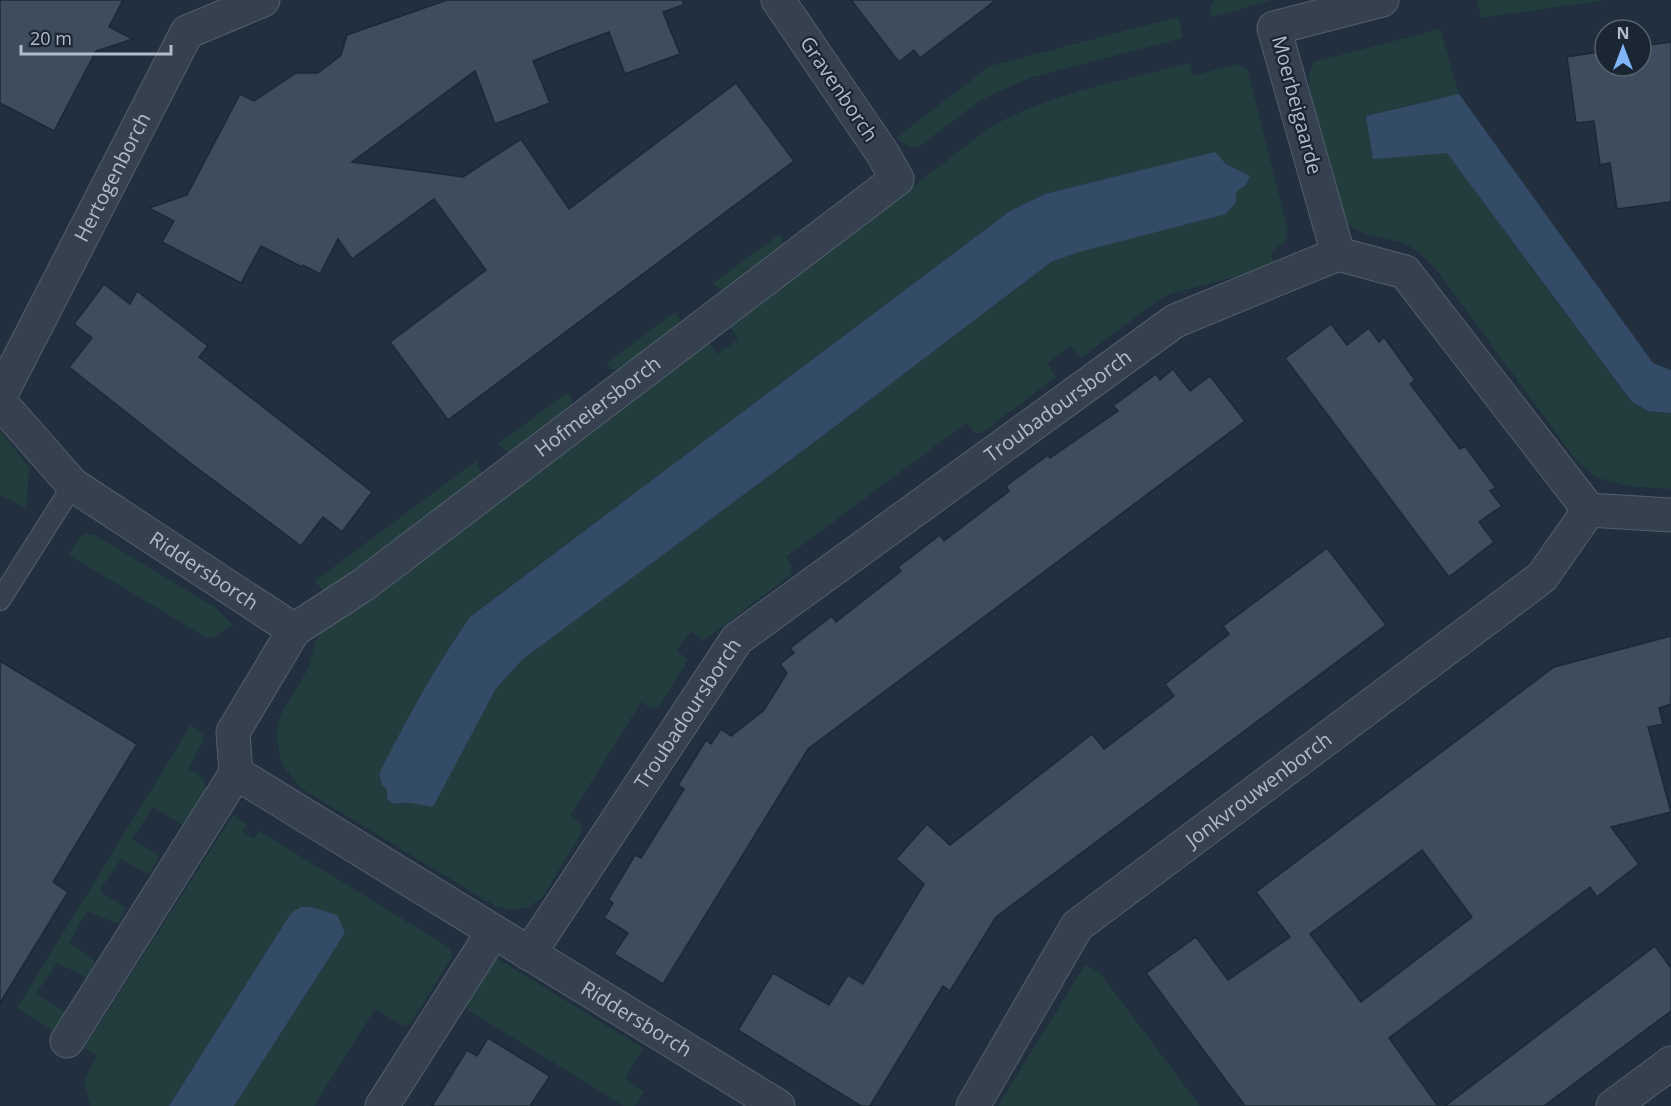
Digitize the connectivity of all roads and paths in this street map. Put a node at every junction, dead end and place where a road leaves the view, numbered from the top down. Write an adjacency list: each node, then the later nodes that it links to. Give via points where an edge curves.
1 (262, 0): 6 (street, Hertogenborch, via 187,32)
2 (778, 0): 4 (street, Gravenborch)
3 (1382, 0): 5 (street, Moerbeigaarde, via 1274,28)
4 (897, 179): 12 (street, Hofmeiersborch, via 363,585)
5 (1338, 254): 9 (street, via 1405,272); 15 (street, Troubadoursborch, via 1174,321 736,639)
6 (0, 396)
7 (0, 402): 8 (street, Riddersborch)
8 (73, 485): 11 (lane); 12 (street, Riddersborch)
9 (1589, 510): 10 (street); 20 (street, Jonkvrouwenborch, via 1542,577 1077,926)
10 (1671, 515)
11 (0, 600)
12 (294, 630): 13 (street, via 233,732)
13 (236, 773): 14 (street, Riddersborch); 16 (street)
14 (493, 932): 15 (street, Riddersborch); 18 (street)
15 (529, 954): 19 (street, Riddersborch)
16 (67, 1041)
17 (1671, 1063): 21 (street)
18 (382, 1106)
19 (778, 1106)
20 (973, 1106)
21 (1613, 1106)

